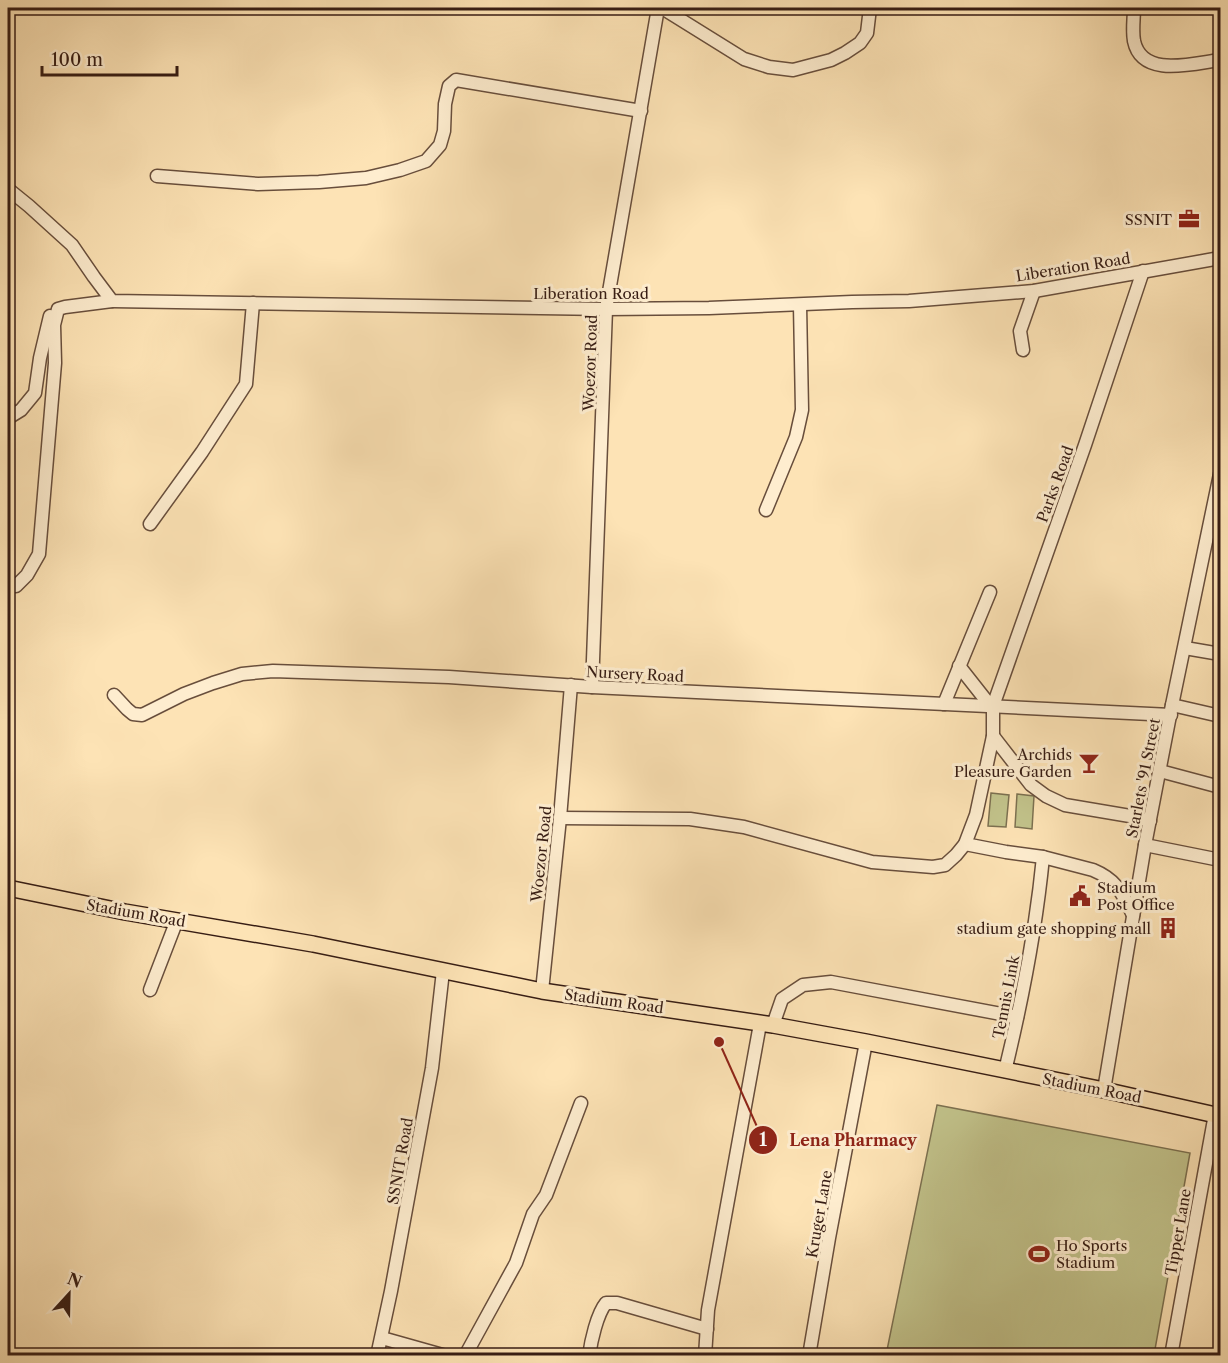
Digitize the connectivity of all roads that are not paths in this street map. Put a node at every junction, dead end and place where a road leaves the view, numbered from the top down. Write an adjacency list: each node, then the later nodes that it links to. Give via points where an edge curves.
1 (660, 8): 2 (street, via 744,59 793,69 831,60 860,43 867,33); 5 (street, Woezor Road)
2 (870, 8)
3 (1134, 8): 4 (street, via 1134,39 1143,58 1165,66)
4 (1221, 60)
5 (640, 111): 6 (street, via 456,80 449,86 440,146 426,161 400,170 366,178 258,184); 15 (street, Woezor Road)
6 (157, 176)
7 (8, 189): 11 (street, via 72,245)
8 (1221, 258): 9 (street, Liberation Road)
9 (1143, 271): 10 (street, Liberation Road); 30 (street, Parks Road)
10 (1034, 291): 13 (street, Liberation Road); 16 (street, via 1020,331)
11 (112, 300): 12 (street, Liberation Road); 14 (street, Liberation Road)
12 (253, 303): 15 (street, Liberation Road); 20 (street, via 246,384)
13 (800, 305): 15 (street, Liberation Road); 19 (street, via 802,410 796,437)
14 (58, 309): 17 (street, via 48,323 35,393); 21 (street, via 39,554 27,575 16,586)
15 (606, 309): 27 (street, Woezor Road)
16 (1023, 350)
17 (8, 418)
18 (1221, 474): 23 (street, Starlets '91 Street)
19 (766, 510)
20 (150, 524)
21 (8, 586)
22 (990, 592): 25 (street)
23 (1185, 648): 24 (street); 31 (street, Starlets '91 Street)
24 (1221, 654)
25 (959, 666): 29 (street); 30 (street)
26 (571, 685): 27 (street, Nursery Road); 28 (street, Nursery Road, via 273,671 242,674 213,683 142,715 127,710); 36 (street, Woezor Road)
27 (592, 687): 29 (street, Nursery Road)
28 (114, 695)
29 (944, 704): 30 (street, Nursery Road)
30 (991, 706): 31 (street, Nursery Road); 33 (street, Parks Road)
31 (1171, 710): 32 (street, Nursery Road); 34 (street, Starlets '91 Street)
32 (1221, 716)
33 (993, 736): 37 (street, via 1031,784 1046,796 1065,805); 38 (street, Parks Road, via 976,815)
34 (1160, 771): 35 (street); 37 (street, Starlets '91 Street)
35 (1221, 787)
36 (560, 818): 38 (street, via 690,819 744,827 872,862 933,867 945,865); 47 (street, Woezor Road)
37 (1150, 821): 39 (street, Starlets '91 Street)
38 (965, 844): 40 (street)
39 (1145, 845): 41 (street); 43 (street, Starlets '91 Street)
40 (1043, 857): 43 (street, via 1094,870 1108,878 1121,889); 48 (street, Tennis Link)
41 (1221, 860)
42 (8, 888): 44 (main road, Stadium Road)
43 (1133, 915): 52 (street, Starlets '91 Street)
44 (177, 920): 45 (main road, Stadium Road); 46 (street)
45 (442, 971): 47 (main road, Stadium Road); 56 (street, SSNIT Road, via 430,1078)
46 (150, 990)
47 (542, 991): 49 (main road, Stadium Road)
48 (1017, 1017): 49 (street, via 831,982 803,985 782,999); 51 (street, Tennis Link)
49 (767, 1024): 50 (main road, Stadium Road); 55 (street)
50 (866, 1042): 51 (main road, Stadium Road); 62 (street, Kruger Lane)
51 (1005, 1071): 52 (main road, Stadium Road)
52 (1104, 1090): 54 (main road, Stadium Road)
53 (581, 1103): 59 (street, via 546,1195 532,1214 516,1263)
54 (1218, 1115): 63 (street, Tipper Lane)
55 (707, 1329): 60 (street, via 606,1303); 61 (street)
56 (382, 1338): 57 (street, SSNIT Road); 58 (street)
57 (377, 1356)
58 (446, 1356)
59 (465, 1356)
60 (589, 1356)
61 (705, 1356)
62 (809, 1356)
63 (1171, 1356)

